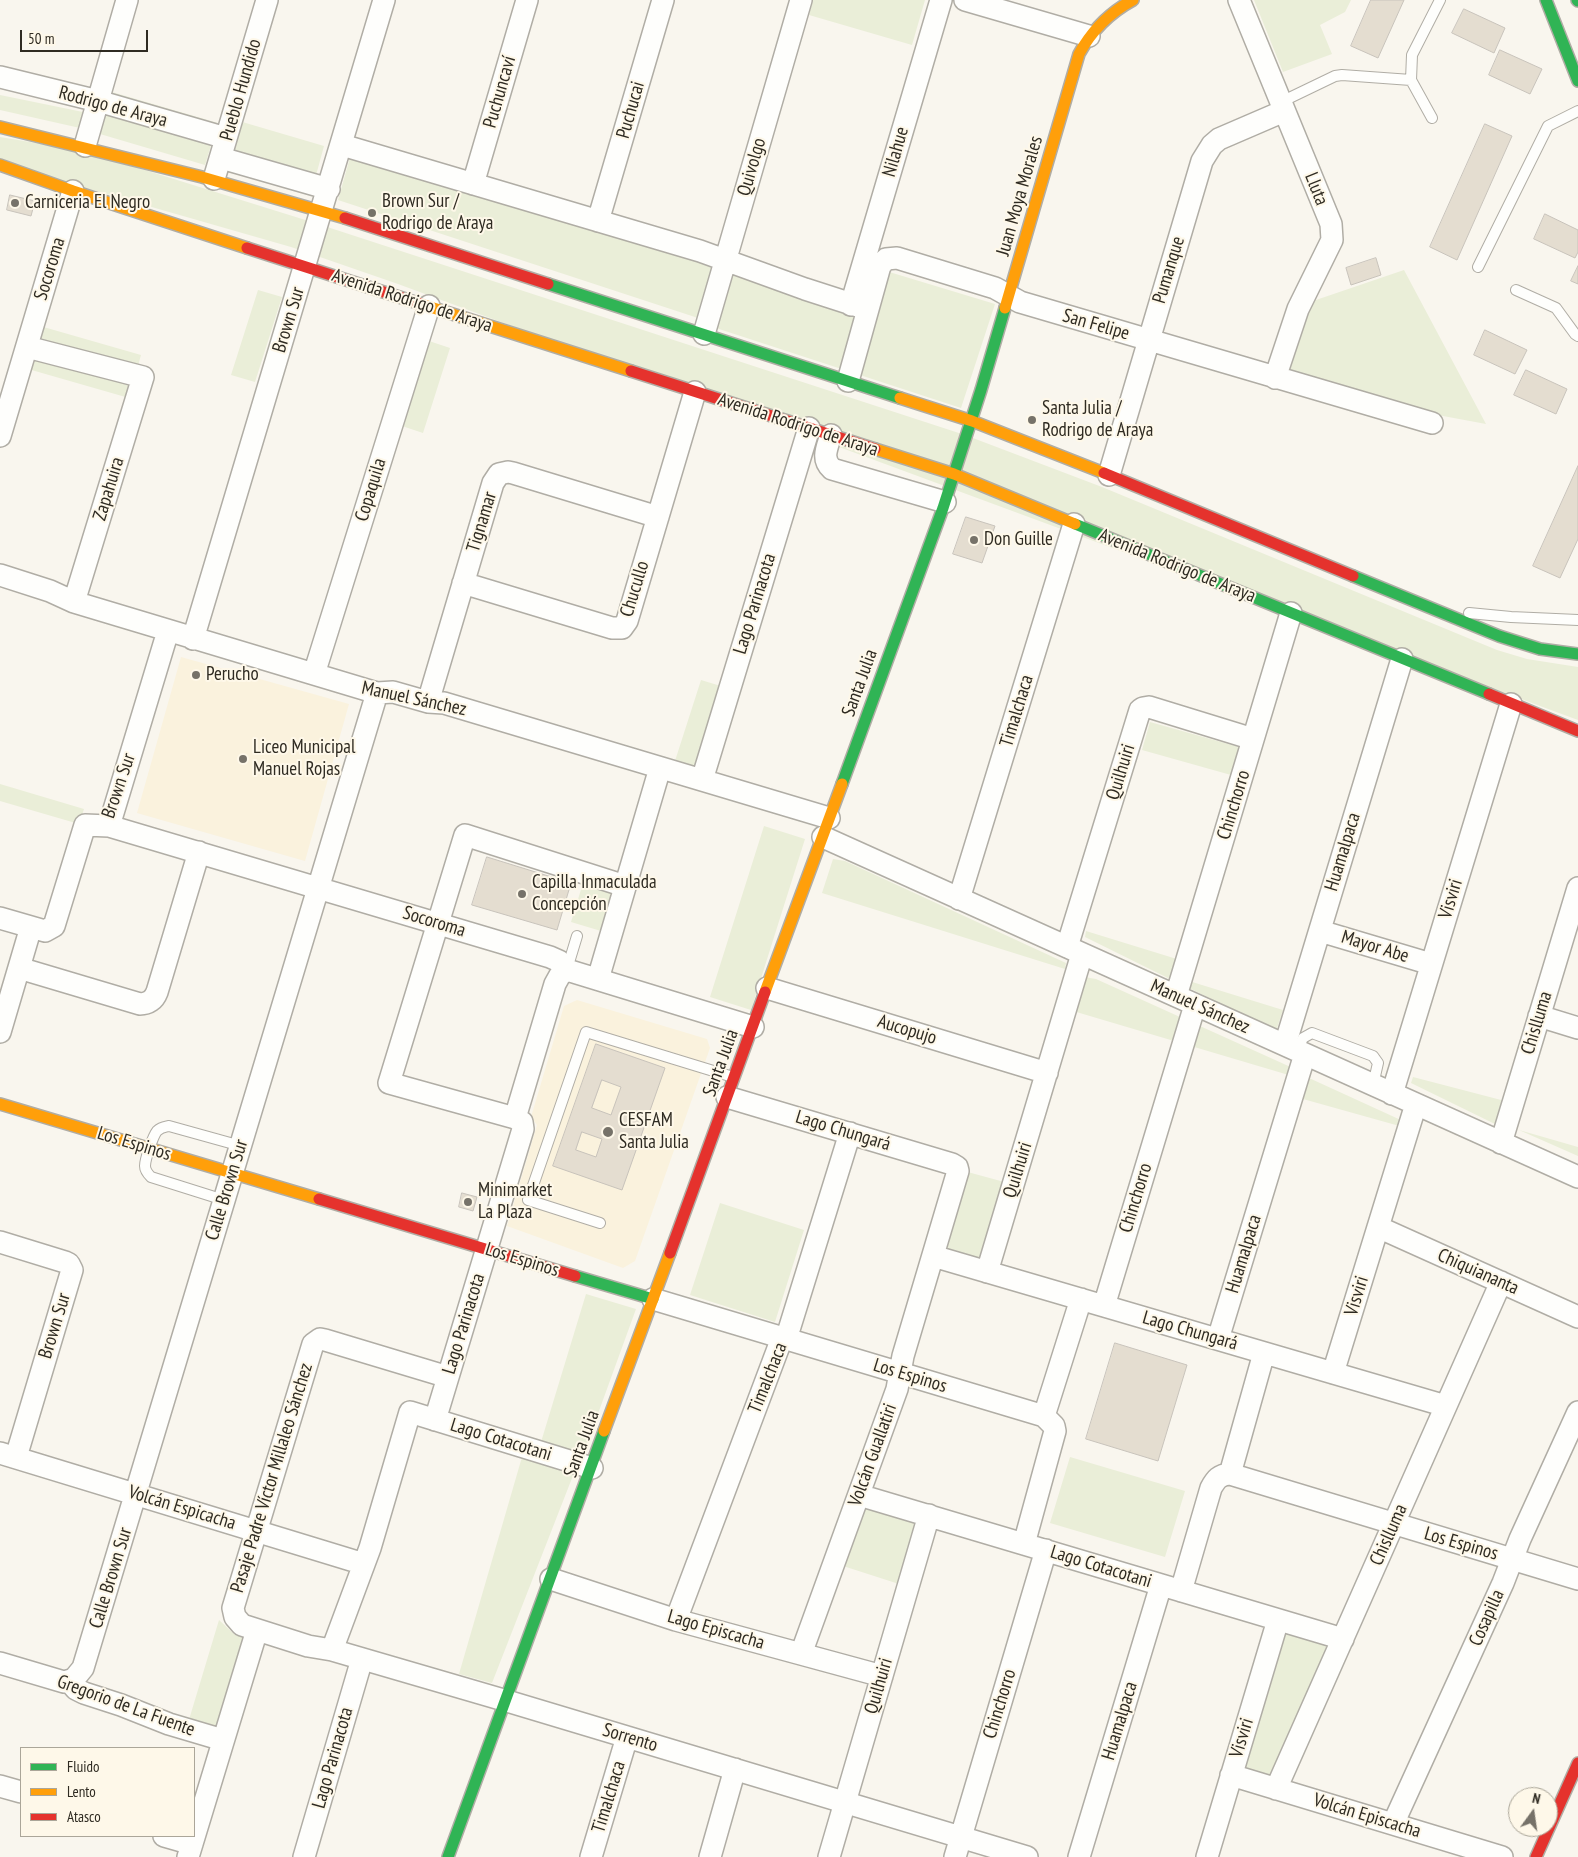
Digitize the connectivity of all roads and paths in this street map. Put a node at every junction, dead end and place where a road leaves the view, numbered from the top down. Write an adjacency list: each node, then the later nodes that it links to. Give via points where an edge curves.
1 (127, 0): 17 (street)
2 (267, 0): 22 (street, Pueblo Hundido)
3 (384, 0): 23 (street, Brown Sur)
4 (527, 0): 28 (street, Puchuncaví)
5 (663, 0): 32 (street, Puchucai)
6 (801, 0): 33 (street, Quivolgo)
7 (941, 0): 39 (street, Nilahue)
8 (966, 0): 13 (street)
9 (1133, 0): 13 (main road, Juan Moya Morales, via 1106,17)
10 (1239, 0): 18 (street, Lluta)
11 (1440, 0): 15 (lane, via 1412,56)
12 (1546, 0): 16 (main road)
13 (1089, 36): 37 (main road, Juan Moya Morales, via 1076,64)
14 (0, 77): 17 (street, Rodrigo de Araya)
15 (1411, 80): 18 (lane, via 1334,76); 20 (lane)
16 (1578, 82)
17 (98, 101): 22 (street, Rodrigo de Araya); 24 (street)
18 (1283, 106): 42 (street, Pumanque, via 1219,139 1206,152); 44 (street, Lluta, via 1333,234 1298,309)
19 (1578, 111): 35 (lane, via 1548,126)
20 (1432, 118)
21 (0, 127): 24 (main road)
22 (226, 138): 25 (street, Pueblo Hundido)
23 (342, 145): 28 (street); 29 (street, Brown Sur)
24 (84, 146): 27 (main road)
25 (221, 158): 27 (street, Pueblo Hundido); 29 (street)
26 (0, 165): 30 (main road, Avenida Rodrigo de Araya)
27 (214, 179): 31 (main road)
28 (473, 184): 32 (street)
29 (329, 189): 31 (street, Brown Sur)
30 (73, 191): 34 (main road, Avenida Rodrigo de Araya); 43 (street, Socoroma)
31 (322, 211): 34 (street, Brown Sur); 40 (main road)
32 (598, 221): 33 (street)
33 (725, 260): 39 (street); 40 (street, Quivolgo)
34 (305, 267): 38 (main road, Avenida Rodrigo de Araya); 64 (street, Brown Sur)
35 (1478, 267)
36 (1516, 290): 41 (lane, via 1556,308)
37 (1010, 296): 39 (street, San Felipe, via 995,288 891,258 880,266); 42 (street, San Felipe, via 1020,302); 47 (main road, Juan Moya Morales)
38 (428, 306): 46 (main road, Avenida Rodrigo de Araya); 67 (street, Copaquila)
39 (859, 307): 45 (street, San Felipe)
40 (704, 334): 45 (main road)
41 (1578, 336)
42 (1148, 340): 44 (street, San Felipe); 53 (street, Pumanque)
43 (27, 346): 51 (street, Socoroma); 59 (street, Zapahuira, via 143,377)
44 (1276, 378): 48 (street, San Felipe)
45 (848, 381): 47 (main road)
46 (695, 392): 49 (main road, Avenida Rodrigo de Araya); 55 (street, Chucullo)
47 (972, 422): 52 (main road, Santa Julia); 53 (main road)
48 (1432, 423)
49 (809, 428): 50 (main road, Avenida Rodrigo de Araya); 74 (street, Lago Parinacota)
50 (831, 435): 52 (main road, Avenida Rodrigo de Araya); 54 (street, via 825,455 832,469)
51 (0, 436)
52 (954, 474): 54 (main road, Santa Julia); 56 (main road, Avenida Rodrigo de Araya)
53 (1109, 475): 60 (main road)
54 (945, 502): 76 (main road, Santa Julia)
55 (658, 517): 58 (street, Tignamar, via 503,472 495,478); 58 (street, Chucullo, via 627,621 622,628 612,628)
56 (1074, 524): 61 (main road, Avenida Rodrigo de Araya); 80 (street, Timalchaca)
57 (0, 576): 59 (street, Manuel Sánchez, via 57,593)
58 (463, 583): 69 (street, Tignamar)
59 (74, 602): 63 (street, Manuel Sánchez)
60 (1426, 606): 62 (lane, via 1512,617); 65 (main road, via 1519,643)
61 (1291, 613): 66 (main road, Avenida Rodrigo de Araya); 72 (street, Chinchorro)
62 (1578, 620)
63 (168, 631): 64 (street, Manuel Sánchez); 75 (street, Brown Sur)
64 (193, 639): 67 (street, Manuel Sánchez)
65 (1578, 654)
66 (1402, 659): 70 (main road, Avenida Rodrigo de Araya); 85 (street, Huamalpaca)
67 (314, 674): 68 (street, Manuel Sánchez)
68 (377, 693): 69 (street, Manuel Sánchez, via 400,693); 79 (street, Calle Brown Sur)
69 (428, 702): 73 (street, Manuel Sánchez, via 444,703)
70 (1510, 704): 71 (main road, Avenida Rodrigo de Araya); 88 (street, Visviri)
71 (1578, 731)
72 (1253, 739): 87 (street, Quilhuiri, via 1149,708 1140,710); 93 (street, Chinchorro)
73 (660, 768): 74 (street, Manuel Sánchez); 78 (street)
74 (702, 780): 76 (street, Manuel Sánchez)
75 (109, 826): 77 (street, Socoroma); 84 (street, Brown Sur, via 85,825 54,926 45,931)
76 (826, 827): 80 (street, Manuel Sánchez); 92 (main road, Santa Julia)
77 (199, 852): 79 (street, Socoroma); 89 (street, via 155,996 149,1002 140,1004)
78 (625, 886): 83 (street, via 465,835); 91 (street)
79 (319, 888): 83 (street, Socoroma); 107 (street, Calle Brown Sur)
80 (959, 899): 87 (street, Manuel Sánchez)
81 (1576, 899): 94 (street, Chislluma)
82 (0, 918): 84 (street, Brown Sur)
83 (438, 924): 90 (street, Socoroma, via 550,957); 104 (street, via 389,1083)
84 (31, 927): 89 (street)
85 (1320, 931): 88 (street, Mayor Abe); 98 (street, Huamalpaca)
86 (577, 936): 90 (lane)
87 (1075, 951): 93 (street, Manuel Sánchez); 99 (street, Quilhuiri)
88 (1431, 964): 101 (street, Visviri)
89 (19, 968): 97 (street)
90 (567, 970): 91 (street, Socoroma); 104 (street, via 555,984)
91 (598, 980): 95 (street, Socoroma)
92 (767, 988): 95 (main road, Santa Julia); 99 (street, Aucopujo)
93 (1185, 1000): 98 (street, Manuel Sánchez); 122 (street, Chinchorro)
94 (1539, 1016): 96 (street); 106 (street, Chislluma)
95 (753, 1027): 100 (main road, Santa Julia)
96 (1578, 1028)
97 (0, 1032)
98 (1296, 1050): 101 (street, Manuel Sánchez); 125 (street, Huamalpaca)
99 (1047, 1073): 118 (street, Quilhuiri)
100 (731, 1087): 105 (street, Lago Chungará); 113 (lane, via 586,1032 528,1200); 120 (main road, Santa Julia)
101 (1383, 1089): 103 (street, Manuel Sánchez)
102 (0, 1104): 108 (main road, Los Espinos)
103 (1416, 1104): 106 (street, Manuel Sánchez); 114 (street, Visviri)
104 (515, 1118): 116 (street, Lago Parinacota, via 522,1122 524,1129)
105 (850, 1134): 109 (street, Lago Chungará); 124 (street, Timalchaca, via 788,1333)
106 (1501, 1143): 111 (street, Manuel Sánchez)
107 (241, 1146): 108 (lane, via 169,1126 156,1131); 110 (street, Calle Brown Sur)
108 (150, 1149): 110 (main road, Los Espinos); 112 (lane, via 145,1165 151,1177)
109 (957, 1167): 117 (street, Volcán Guallatiri, via 958,1174)
110 (232, 1173): 112 (street, Calle Brown Sur); 116 (main road, Los Espinos)
111 (1578, 1178)
112 (224, 1200): 137 (street, Calle Brown Sur)
113 (600, 1223)
114 (1378, 1227): 119 (street, Chiquiananta); 128 (street, Visviri)
115 (0, 1242): 134 (street, Brown Sur, via 65,1262 72,1270)
116 (487, 1250): 120 (main road, Los Espinos); 129 (street, Lago Parinacota)
117 (933, 1256): 118 (street, Lago Chungará); 127 (street, Volcán Guallatiri)
118 (987, 1272): 121 (street, Lago Chungará)
119 (1501, 1282): 123 (street, Chiquiananta); 130 (street, Chislluma)
120 (653, 1299): 124 (street, Los Espinos); 135 (main road, Santa Julia)
121 (1081, 1299): 122 (street, Lago Chungará); 132 (street)
122 (1104, 1306): 125 (street, Lago Chungará)
123 (1578, 1317)
124 (782, 1338): 127 (street, Los Espinos); 150 (street, Timalchaca)
125 (1218, 1339): 126 (street, Lago Chungará)
126 (1264, 1352): 128 (street, Lago Chungará); 136 (street)
127 (900, 1373): 132 (street, Los Espinos); 138 (street, Volcán Guallatiri)
128 (1333, 1373): 130 (street, Lago Chungará)
129 (448, 1377): 133 (street, Lago Parinacota); 141 (street, Pasaje Padre Víctor Millaleo Sánchez, via 325,1340 316,1341 311,1348)
130 (1446, 1406): 140 (street, Chislluma)
131 (1578, 1412): 144 (street, Cosapilla)
132 (1044, 1416): 142 (street, via 1055,1431)
133 (434, 1420): 135 (street, Lago Cotacotani); 145 (street, Lago Cotacotani, via 410,1412)
134 (8, 1455): 137 (street, Volcán Espicacha)
135 (592, 1468): 146 (main road, Santa Julia)
136 (1230, 1474): 140 (street, Los Espinos); 148 (street, via 1221,1475 1210,1488)
137 (136, 1494): 141 (street, Volcán Espicacha); 159 (street, Calle Brown Sur, via 84,1668)
138 (859, 1495): 139 (street, Lago Cotacotani); 155 (street, Volcán Guallatiri)
139 (929, 1515): 142 (street, Lago Cotacotani); 158 (street, Quilhuiri)
140 (1394, 1524): 144 (street, Los Espinos); 153 (street, Chislluma)
141 (256, 1531): 145 (street, Volcán Espicacha); 149 (street, Pasaje Padre Víctor Millaleo Sánchez, via 233,1608)
142 (1024, 1544): 143 (street, Lago Cotacotani)
143 (1046, 1550): 148 (street, Lago Cotacotani); 175 (street, Chinchorro)
144 (1513, 1558): 147 (street, Los Espinos); 171 (street, Cosapilla)
145 (364, 1564): 154 (street)
146 (551, 1579): 150 (street, Lago Episcacha); 160 (main road, Santa Julia)
147 (1578, 1579)
148 (1171, 1588): 151 (street, Lago Cotacotani); 183 (street, Huamalpaca)
149 (235, 1617): 152 (street, Sorrento, via 242,1625)
150 (676, 1620): 155 (street, Lago Episcacha)
151 (1278, 1620): 153 (street, Lago Cotacotani); 165 (street, Visviri)
152 (256, 1630): 154 (street, Sorrento); 162 (street)
153 (1343, 1639): 167 (street, Chislluma)
154 (332, 1650): 156 (street, Sorrento)
155 (801, 1654): 158 (street, Lago Episcacha)
156 (362, 1659): 160 (street, Sorrento); 177 (street, Lago Parinacota)
157 (0, 1663): 159 (street, Gregorio de La Fuente, via 58,1681)
158 (882, 1676): 170 (street, Quilhuiri)
159 (69, 1681): 162 (street, Gregorio de La Fuente, via 84,1693)
160 (506, 1701): 161 (street, Sorrento); 178 (main road, Santa Julia)
161 (627, 1737): 164 (street, Sorrento); 179 (street, Timalchaca)
162 (223, 1740): 172 (street)
163 (1578, 1763): 169 (main road)
164 (735, 1769): 170 (street, Sorrento); 180 (street)
165 (1232, 1775): 167 (street, Volcán Episcacha); 184 (street, Visviri)
166 (0, 1786): 168 (street)
167 (1276, 1788): 171 (street, Volcán Episcacha)
168 (20, 1792)
169 (1571, 1799): 186 (main road)
170 (845, 1802): 175 (street, Sorrento); 181 (street, Quilhuiri)
171 (1393, 1824): 185 (street, Volcán Episcacha)
172 (195, 1834)
173 (166, 1837): 176 (street)
174 (194, 1837): 176 (street)
175 (958, 1847): 182 (street, Sorrento)
176 (190, 1851)
177 (304, 1857)
178 (448, 1857)
179 (591, 1857)
180 (710, 1857)
181 (829, 1857)
182 (1027, 1857)
183 (1079, 1857)
184 (1207, 1857)
185 (1502, 1857)
186 (1536, 1857)

